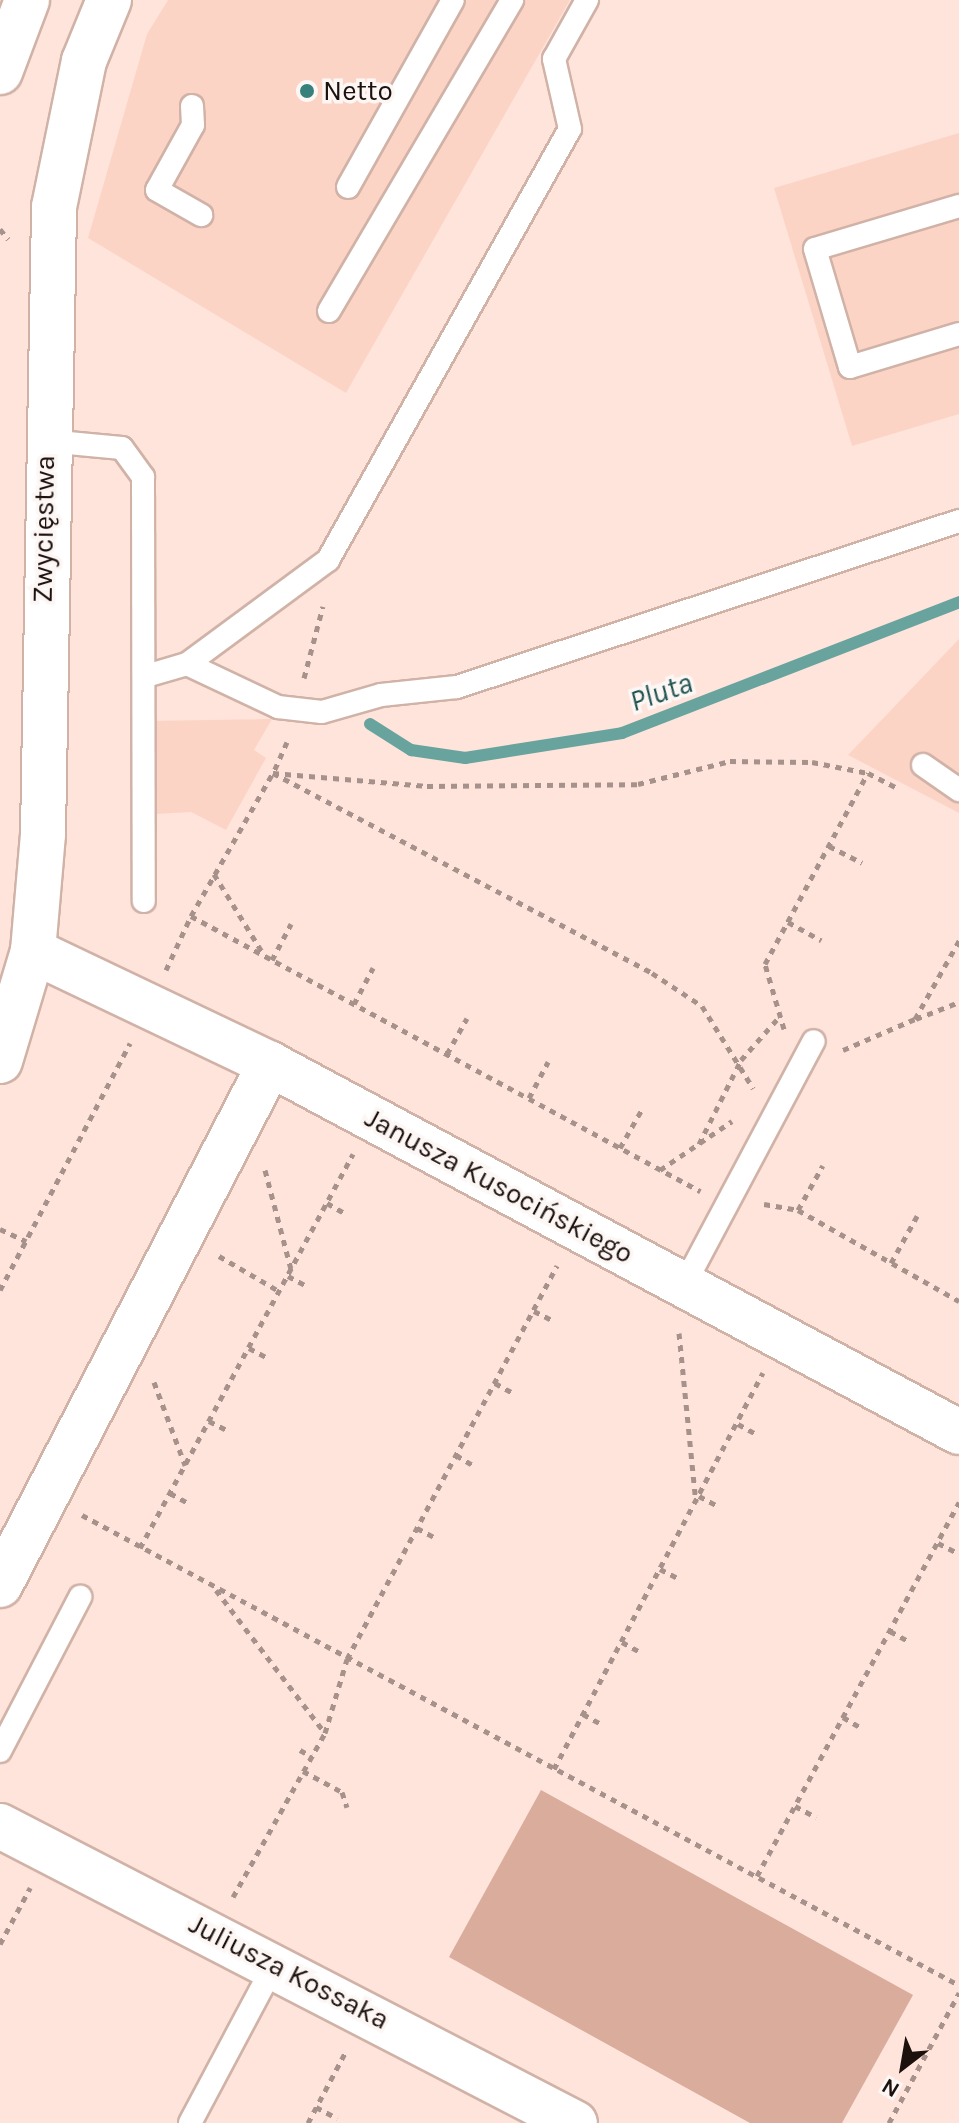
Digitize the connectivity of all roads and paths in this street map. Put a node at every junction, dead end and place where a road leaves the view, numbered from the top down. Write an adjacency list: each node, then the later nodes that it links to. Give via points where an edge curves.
1 (27, 0): 6 (street)
2 (109, 0): 13 (street, Zwycięstwa, via 84,61 54,207)
3 (453, 0): 8 (lane)
4 (512, 0): 11 (lane)
5 (587, 0): 15 (lane, via 554,59 570,129)
6 (0, 72)
7 (192, 106): 10 (lane, via 193,125 157,190)
8 (348, 187)
9 (959, 206): 12 (lane, via 815,249 850,367)
10 (201, 215)
11 (329, 311)
12 (959, 334)
13 (47, 441): 17 (lane, via 122,448 143,477); 33 (street, Zwycięstwa, via 43,834)
14 (959, 521): 18 (lane, via 457,687 381,695 322,712)
15 (328, 560): 16 (lane); 18 (path)
16 (187, 664): 17 (lane); 18 (lane)
17 (146, 676): 27 (lane)
18 (295, 709): 20 (path)
19 (923, 765): 22 (lane)
20 (273, 773): 21 (path, via 427,786 638,784 730,761 812,762); 26 (path); 44 (path, via 652,973 702,1006)
21 (868, 773): 23 (path); 24 (path)
22 (959, 790)
23 (911, 795)
24 (829, 846): 25 (path); 29 (path)
25 (862, 863)
26 (214, 874): 28 (path); 34 (path)
27 (144, 901)
28 (191, 916)
29 (788, 922): 31 (path); 39 (path, via 765,964)
30 (291, 924): 35 (path)
31 (821, 940)
32 (959, 941): 41 (path)
33 (33, 951): 45 (street, Zwycięstwa); 47 (street, Janusza Kusocińskiego)
34 (265, 956)
35 (272, 960)
36 (373, 968): 38 (path)
37 (959, 1002): 41 (path)
38 (354, 1004)
39 (780, 1016): 44 (path); 48 (path)
40 (467, 1018): 43 (path)
41 (915, 1019): 48 (path)
42 (814, 1041): 48 (lane)
43 (447, 1054)
44 (741, 1060): 50 (path); 54 (path)
45 (0, 1061)
46 (548, 1062): 49 (path)
47 (270, 1064): 52 (street, Janusza Kusocińskiego); 53 (street)
48 (800, 1068): 50 (lane)
49 (529, 1098)
50 (768, 1106): 54 (path); 68 (lane)
51 (641, 1111): 55 (path)
52 (372, 1118): 58 (path); 62 (street, Janusza Kusocińskiego)
53 (242, 1123): 64 (street); 67 (path, via 257,1137)
54 (699, 1144): 57 (path)
55 (620, 1148)
56 (823, 1165): 59 (path)
57 (660, 1170)
58 (327, 1203): 60 (path); 67 (path)
59 (798, 1210)
60 (346, 1214)
61 (917, 1216): 66 (path)
62 (576, 1228): 68 (street, Janusza Kusocińskiego); 71 (path)
63 (0, 1229): 65 (path)
64 (183, 1236): 70 (path); 73 (street)
65 (26, 1241)
66 (891, 1263)
67 (289, 1273): 69 (path); 70 (path)
68 (684, 1285): 74 (street, Janusza Kusocińskiego); 89 (path, via 679,1364)
69 (307, 1286)
70 (280, 1291): 75 (path)
71 (534, 1311): 72 (path); 77 (path)
72 (552, 1320)
73 (130, 1336): 85 (path, via 140,1344); 88 (street)
74 (782, 1337): 80 (path); 82 (street, Janusza Kusocińskiego)
75 (249, 1348): 76 (path); 79 (path)
76 (268, 1358)
77 (495, 1383): 78 (path); 84 (path)
78 (513, 1393)
79 (209, 1421): 81 (path); 85 (path)
80 (738, 1424): 83 (path); 89 (path)
81 (229, 1431)
82 (959, 1432)
83 (756, 1434)
84 (456, 1455): 86 (path); 93 (path)
85 (185, 1465): 87 (path)
86 (474, 1466)
87 (170, 1493): 91 (path); 96 (path)
88 (47, 1496): 96 (path); 100 (street)
89 (697, 1500): 92 (path); 98 (path)
90 (959, 1502): 95 (path)
91 (190, 1504)
92 (718, 1506)
93 (417, 1528): 94 (path); 107 (path)
94 (436, 1538)
95 (937, 1543): 97 (path); 103 (path)
96 (140, 1548): 101 (path)
97 (958, 1553)
98 (660, 1569): 99 (path); 104 (path)
99 (680, 1579)
100 (0, 1585)
101 (214, 1587): 107 (path); 112 (path)
102 (80, 1597): 114 (lane)
103 (890, 1631): 105 (path); 109 (path)
104 (622, 1642): 106 (path); 108 (path)
105 (910, 1642)
106 (642, 1653)
107 (347, 1659): 112 (path); 116 (path)
108 (583, 1714): 110 (path); 116 (path)
109 (843, 1717): 111 (path); 118 (path)
110 (603, 1725)
111 (863, 1729)
112 (325, 1733): 115 (path)
113 (300, 1750): 115 (path)
114 (0, 1751)
115 (311, 1756): 117 (path)
116 (554, 1769): 123 (path)
117 (303, 1771): 119 (path, via 342,1792); 125 (path)
118 (795, 1806): 120 (path); 123 (path)
119 (347, 1807)
120 (816, 1817)
121 (0, 1826): 122 (street, Juliusza Kossaka)
122 (50, 1851): 124 (path); 125 (street, Juliusza Kossaka)
123 (757, 1876): 128 (path)
124 (3, 1932): 126 (path)
125 (213, 1932): 127 (street, Juliusza Kossaka)
126 (0, 1944)
127 (275, 1963): 130 (street, Juliusza Kossaka); 133 (lane)
128 (959, 1985)
129 (959, 1993): 136 (path)
130 (367, 2012): 131 (path); 135 (street, Juliusza Kossaka)
131 (316, 2107): 132 (path); 134 (path)
132 (337, 2118)
133 (190, 2123)
134 (308, 2123)
135 (575, 2123)
136 (889, 2123)

